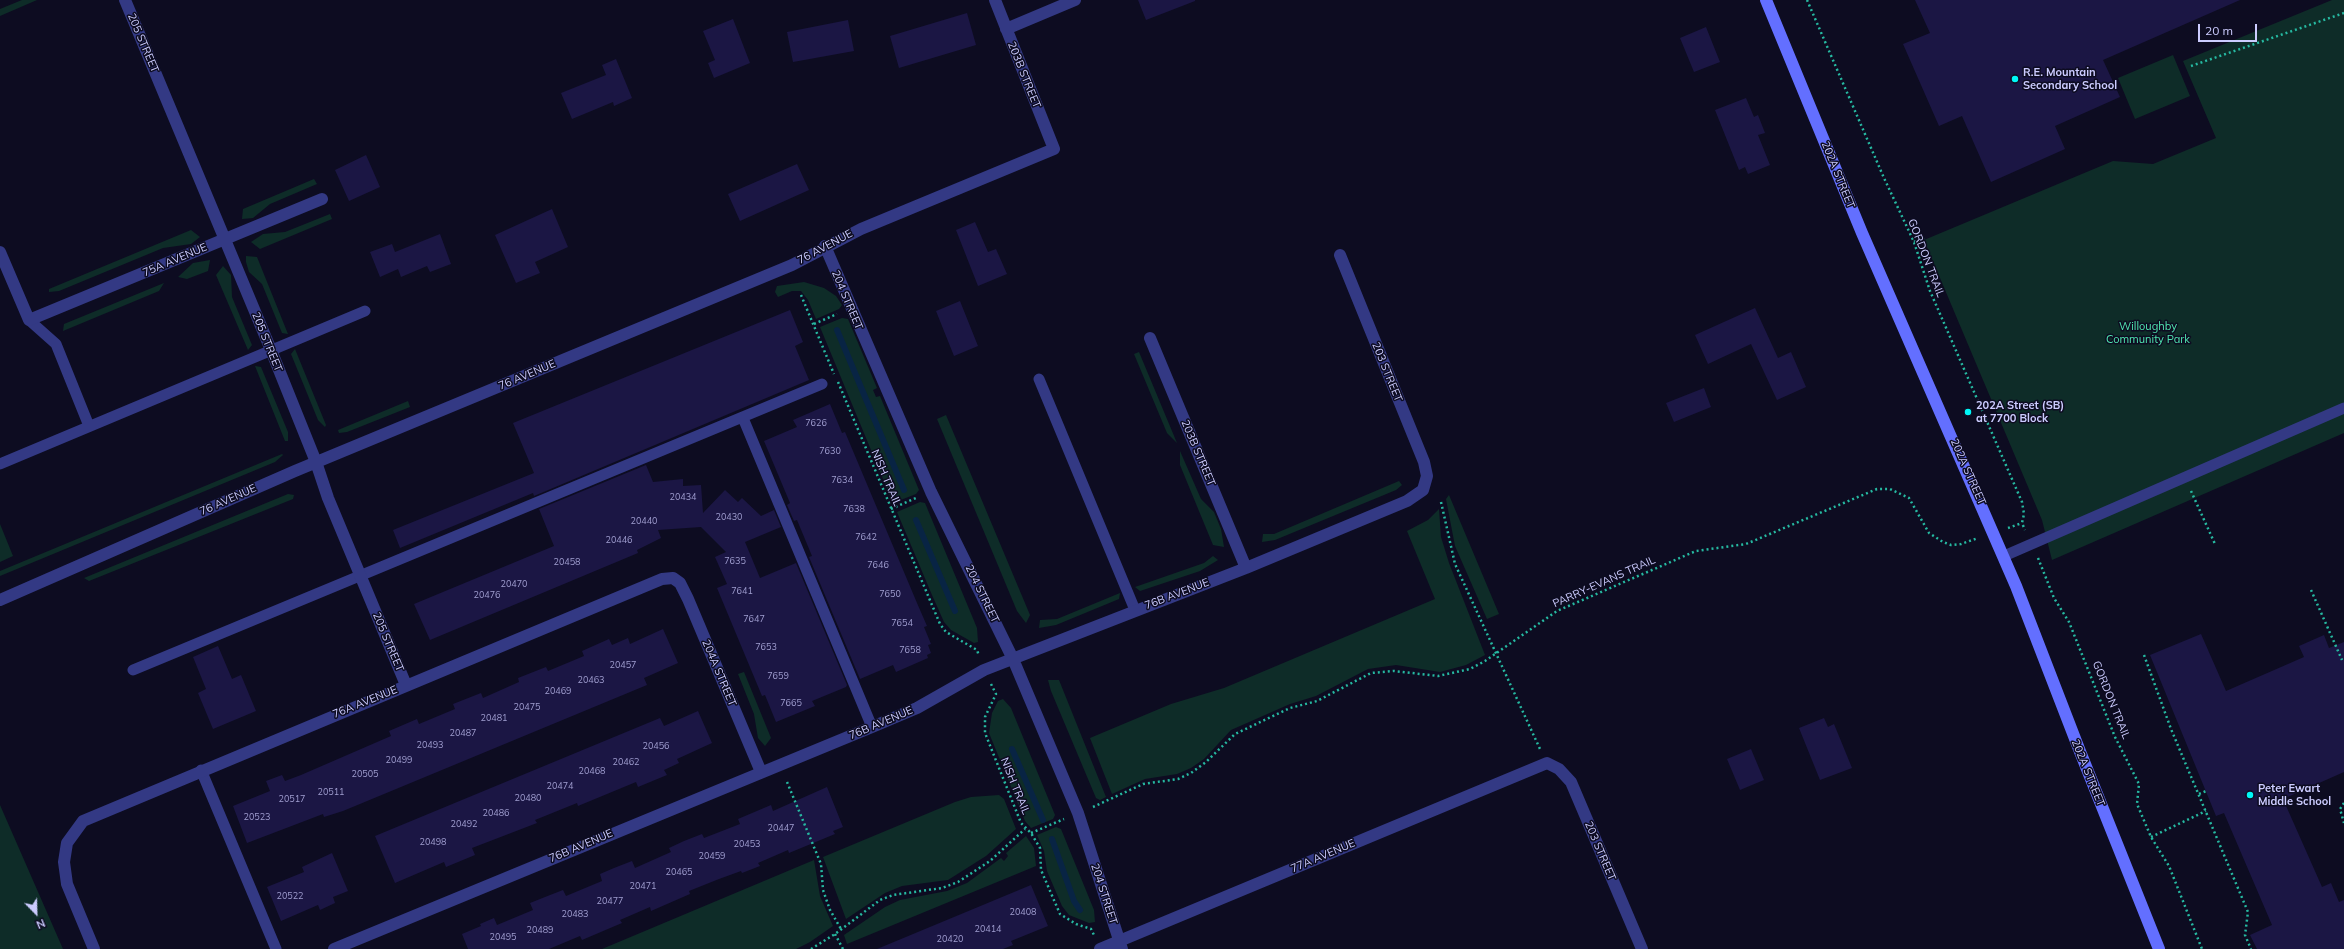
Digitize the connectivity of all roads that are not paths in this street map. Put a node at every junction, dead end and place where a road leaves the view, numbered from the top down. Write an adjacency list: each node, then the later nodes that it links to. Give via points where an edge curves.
1 (125, 0): 8 (street, 205 STREET)
2 (995, 0): 5 (street, 203B STREET)
3 (1075, 0): 5 (street)
4 (1766, 0): 24 (main road, 202A STREET, via 1862,233)
5 (1006, 29): 6 (street, 203B STREET)
6 (1054, 149): 9 (street, 76 AVENUE)
7 (322, 199): 8 (street, 75A AVENUE)
8 (225, 239): 13 (street, 75A AVENUE); 15 (street, 205 STREET)
9 (825, 246): 21 (street, 76 AVENUE, via 784,268); 30 (street, 204 STREET, via 931,492)
10 (0, 252): 13 (street)
11 (1340, 255): 23 (street, 203 STREET, via 1424,462 1427,476)
12 (365, 311): 15 (lane)
13 (29, 320): 20 (lane, via 56,344)
14 (1150, 338): 25 (street, 203B STREET)
15 (271, 350): 20 (lane); 21 (street, 205 STREET)
16 (1039, 379): 29 (lane)
17 (822, 384): 19 (lane)
18 (2344, 408): 24 (lane)
19 (743, 418): 26 (lane); 33 (lane)
20 (89, 426): 22 (lane)
21 (316, 462): 26 (street, 205 STREET); 28 (street, 76 AVENUE)
22 (0, 464)
23 (1423, 490): 25 (street, 76B AVENUE, via 1407,501)
24 (2004, 556): 43 (main road, 202A STREET)
25 (1246, 568): 29 (street, 76B AVENUE)
26 (360, 576): 31 (lane); 32 (street, 205 STREET)
27 (673, 578): 32 (street, 76A AVENUE, via 662,579 638,588); 36 (street, 204A STREET, via 680,583 688,599)
28 (0, 600)
29 (1135, 610): 30 (street, 76B AVENUE)
30 (1013, 659): 33 (street, 76B AVENUE, via 976,673 917,708); 37 (street, 204 STREET, via 1078,814)
31 (133, 670)
32 (406, 685): 35 (street, 76A AVENUE)
33 (872, 727): 36 (street, 76B AVENUE)
34 (1547, 763): 37 (street, 77A AVENUE); 42 (street, 203 STREET, via 1559,769 1570,782)
35 (201, 770): 38 (street, 76A AVENUE, via 83,821 67,843 64,862 67,884); 39 (lane)
36 (760, 772): 40 (street, 76B AVENUE)
37 (1120, 945): 41 (street, 77A AVENUE)
38 (94, 949)
39 (276, 949)
40 (334, 949)
41 (1100, 949)
42 (1642, 949)
43 (2159, 949)

